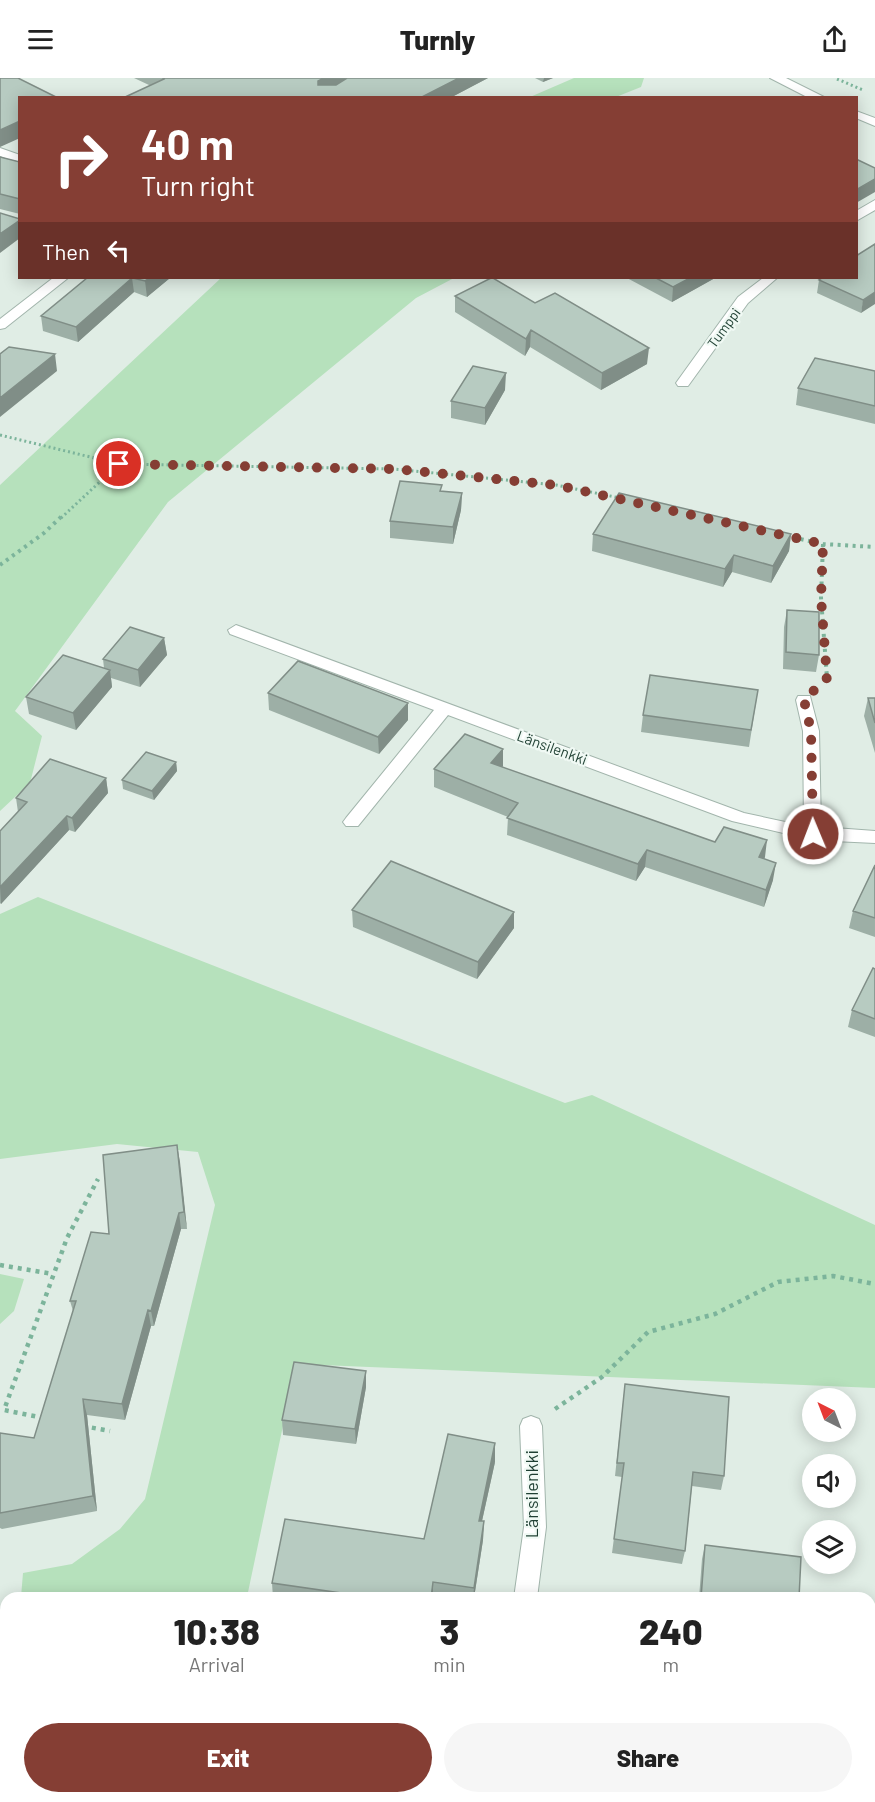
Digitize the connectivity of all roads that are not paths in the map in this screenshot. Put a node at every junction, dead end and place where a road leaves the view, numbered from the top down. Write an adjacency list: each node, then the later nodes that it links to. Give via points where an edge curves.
1 (776, 78): 2 (street)
2 (816, 96)
3 (858, 115): 4 (street)
4 (874, 121)
5 (0, 152): 6 (street)
6 (18, 159)
7 (875, 204): 8 (street)
8 (858, 216)
9 (60, 279): 11 (street)
10 (769, 279): 12 (street, Tumppi, via 743,300)
11 (0, 325)
12 (683, 383)
13 (236, 630): 15 (street, Länsilenkki)
14 (804, 700): 17 (street, via 811,731)
15 (445, 708): 16 (street); 17 (street, Länsilenkki, via 738,817)
16 (352, 822)
17 (813, 834): 18 (street, Länsilenkki)
18 (875, 837)
19 (531, 1426): 20 (street, Länsilenkki, via 535,1527)
20 (526, 1592)

